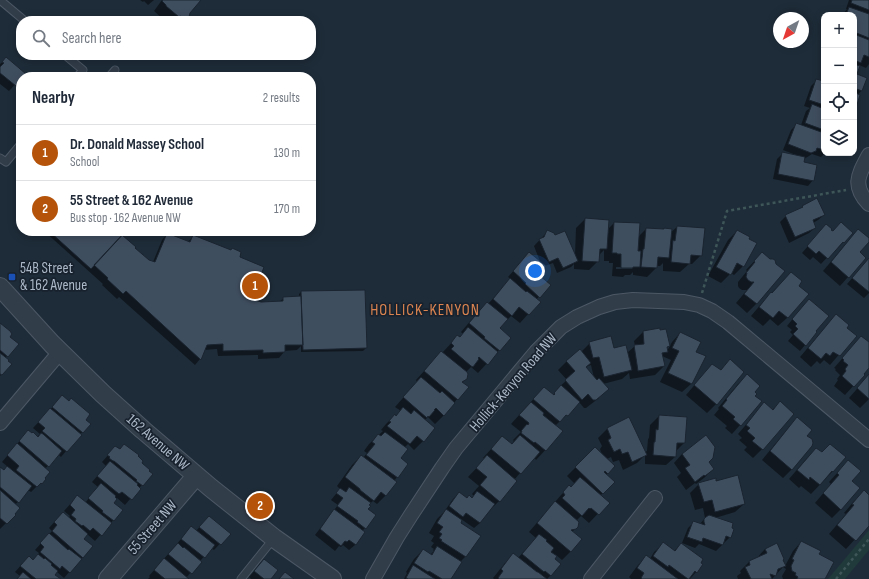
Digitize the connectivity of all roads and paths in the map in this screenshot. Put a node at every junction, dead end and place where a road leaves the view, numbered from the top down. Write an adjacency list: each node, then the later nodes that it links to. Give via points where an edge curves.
1 (0, 0): 2 (lane)
2 (19, 16)
3 (71, 60): 4 (lane, via 83,70)
4 (81, 72)
5 (16, 150): 7 (lane, via 6,162)
6 (869, 154): 8 (street, via 858,178)
7 (0, 158)
8 (858, 188): 9 (street); 11 (path, via 727,211)
9 (869, 204)
10 (0, 287): 12 (street, 162 Avenue NW)
11 (699, 305): 14 (street, Hollick-Kenyon Road NW, via 728,322); 22 (street, Hollick-Kenyon Road NW, via 633,300 615,302 577,317 561,327 536,352 456,448 397,537)
12 (60, 352): 13 (street); 15 (street, 162 Avenue NW, via 103,394)
13 (0, 424)
14 (869, 440)
15 (196, 476): 17 (street, 162 Avenue NW); 19 (street, 55 Street NW)
16 (655, 498): 23 (street)
17 (274, 538): 20 (lane); 21 (street, 162 Avenue NW)
18 (869, 539): 24 (path)
19 (108, 579)
20 (241, 579)
21 (332, 579)
22 (373, 579)
23 (591, 579)
24 (836, 579)

